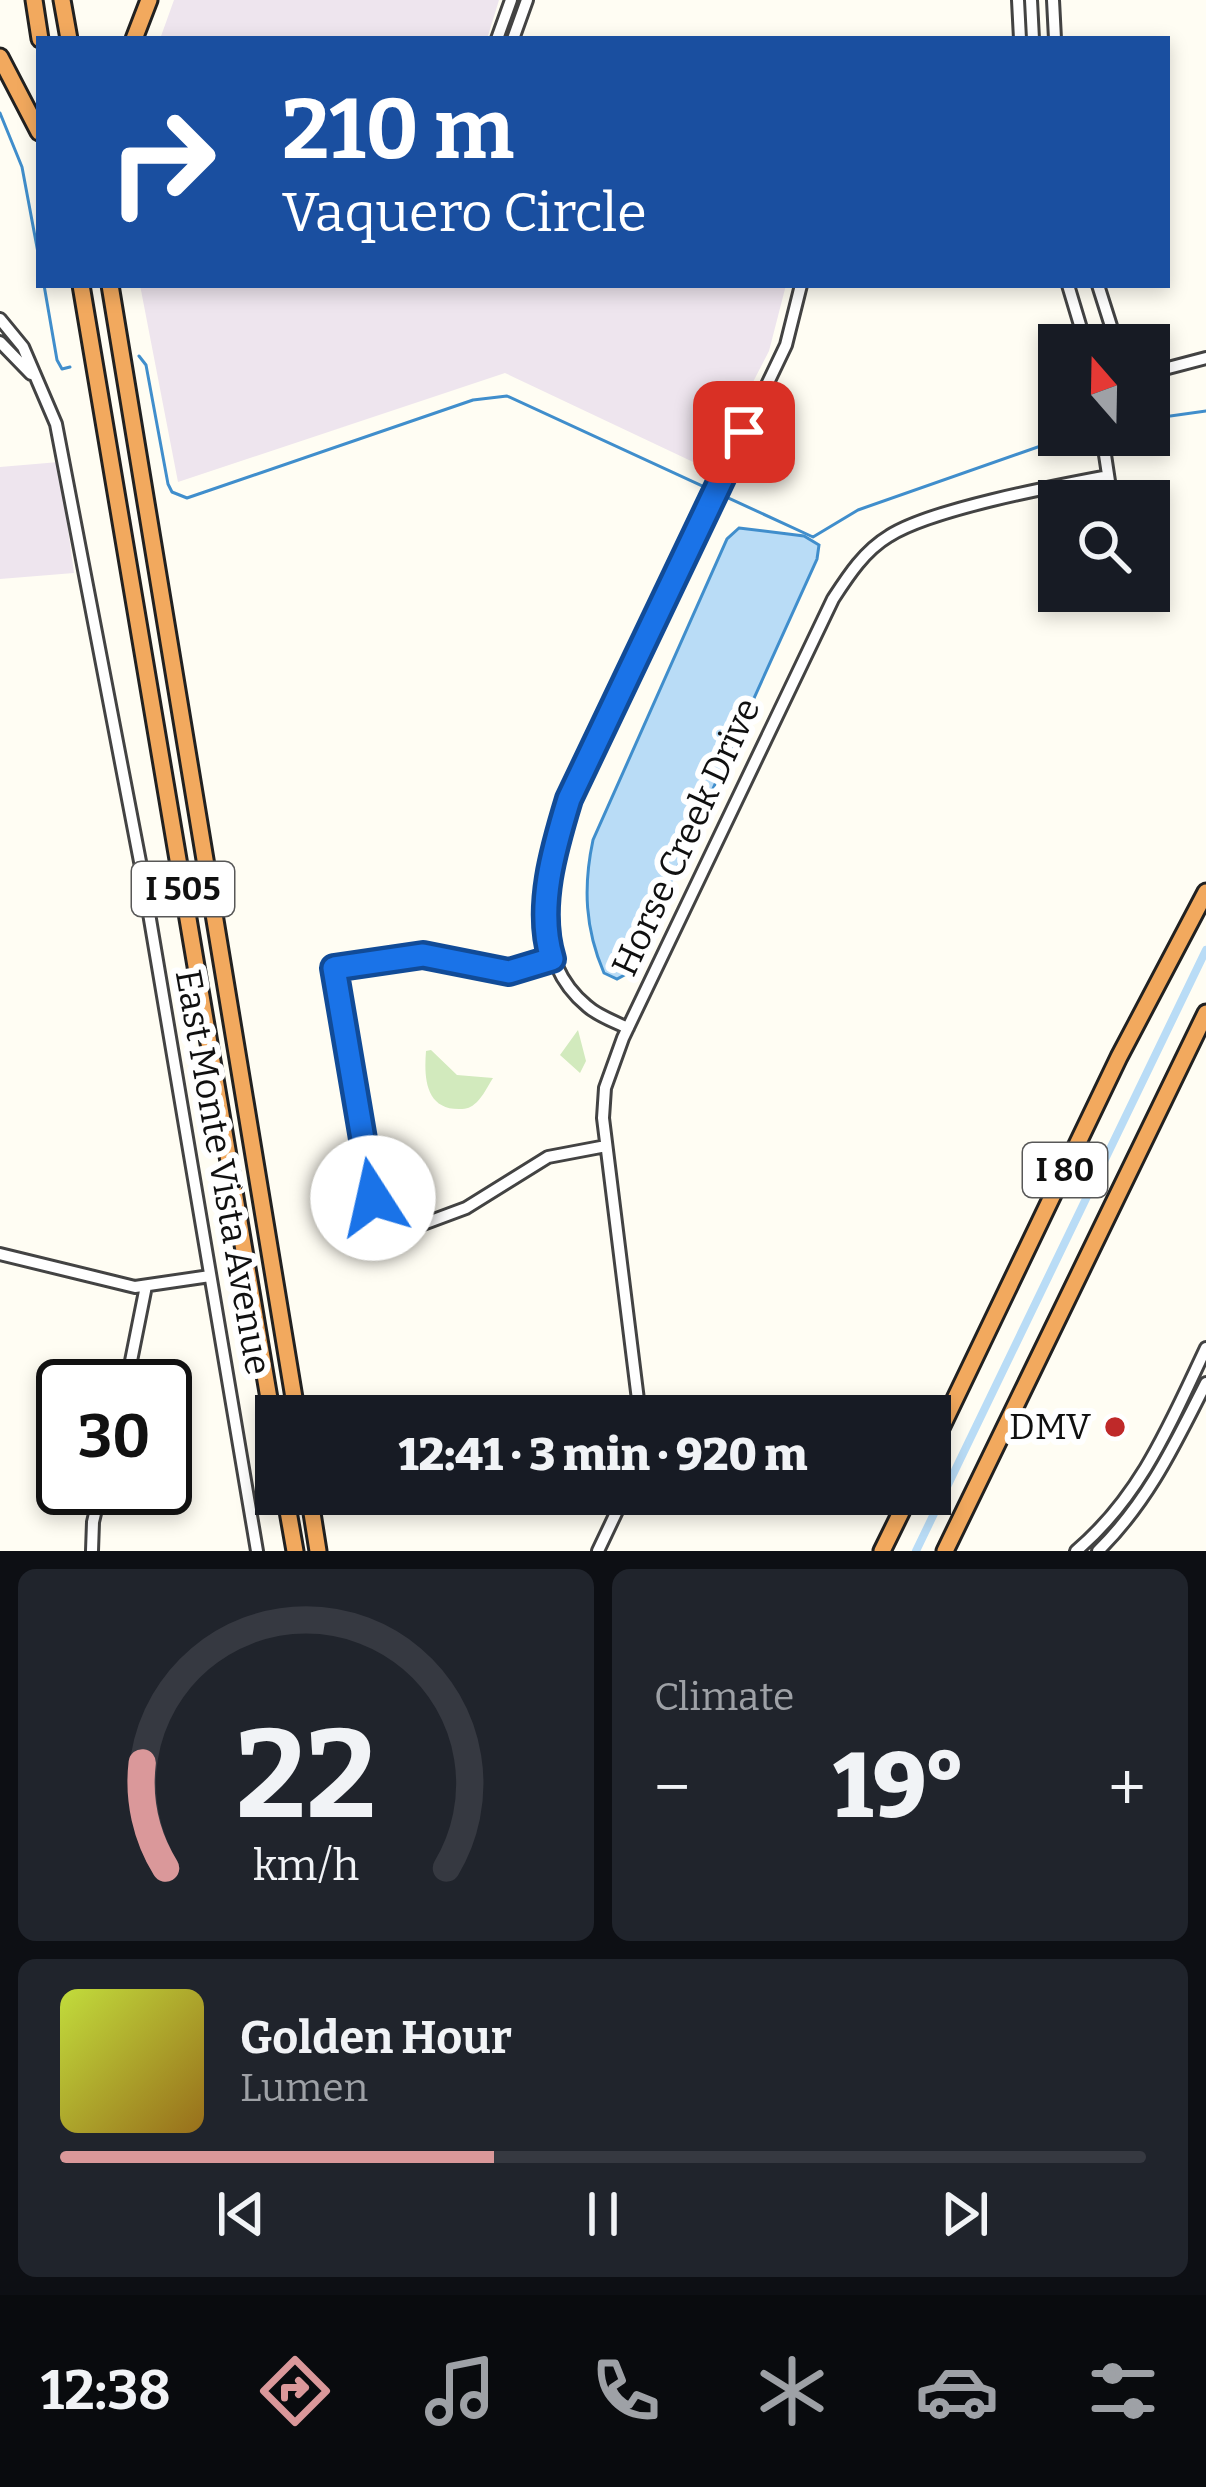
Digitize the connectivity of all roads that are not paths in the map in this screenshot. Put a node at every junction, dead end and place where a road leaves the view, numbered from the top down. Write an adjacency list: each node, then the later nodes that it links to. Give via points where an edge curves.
1 (34, 0): 9 (highway)
2 (62, 0): 10 (highway)
3 (149, 0): 11 (highway)
4 (511, 0): 12 (street)
5 (527, 0): 13 (street)
6 (1018, 0): 14 (street)
7 (1031, 0): 15 (street)
8 (1053, 0): 16 (street)
9 (40, 36)
10 (68, 36)
11 (135, 36)
12 (498, 36)
13 (514, 36)
14 (1020, 36)
15 (1033, 36)
16 (1054, 36)
17 (0, 57): 18 (highway)
18 (36, 126)
19 (81, 288): 45 (highway, I 505)
20 (112, 288): 46 (highway, I 505)
21 (800, 288): 35 (street, via 786,345 569,799 545,920)
22 (1069, 288): 25 (street)
23 (1099, 288): 26 (street)
24 (0, 319): 30 (street, East Monte Vista Avenue)
25 (1080, 324)
26 (1110, 324)
27 (0, 342): 30 (street, East Monte Vista Avenue)
28 (1206, 358): 29 (street)
29 (1170, 367)
30 (39, 382): 40 (street, East Monte Vista Avenue, via 56,424 132,819)
31 (1105, 456): 32 (street)
32 (1108, 476): 33 (street); 37 (street, Horse Creek Drive, via 935,517 889,535 857,563 832,599)
33 (1109, 480)
34 (1206, 892): 48 (highway, I 80)
35 (552, 959): 37 (street, via 590,1009); 38 (street, via 509,972 423,955 334,968 379,1232 466,1208 548,1156)
36 (1206, 1012): 61 (highway, I 80)
37 (628, 1028): 38 (street, Horse Creek Drive, via 605,1088)
38 (606, 1146): 47 (street, Horse Creek Drive)
39 (0, 1254): 41 (street)
40 (211, 1276): 41 (street); 56 (street, East Monte Vista Avenue)
41 (146, 1286): 43 (street)
42 (1206, 1348): 54 (street)
43 (131, 1359)
44 (1206, 1382): 54 (street, via 1154,1485)
45 (268, 1395)
46 (294, 1395)
47 (637, 1395)
48 (951, 1407)
49 (95, 1515): 55 (street)
50 (289, 1515): 57 (highway)
51 (312, 1515): 58 (highway)
52 (615, 1515): 59 (street)
53 (900, 1515): 60 (highway)
54 (1111, 1538): 62 (street); 63 (street)
55 (92, 1551)
56 (256, 1551)
57 (295, 1551)
58 (318, 1551)
59 (598, 1551)
60 (882, 1551)
61 (945, 1551)
62 (1076, 1551)
63 (1099, 1551)

